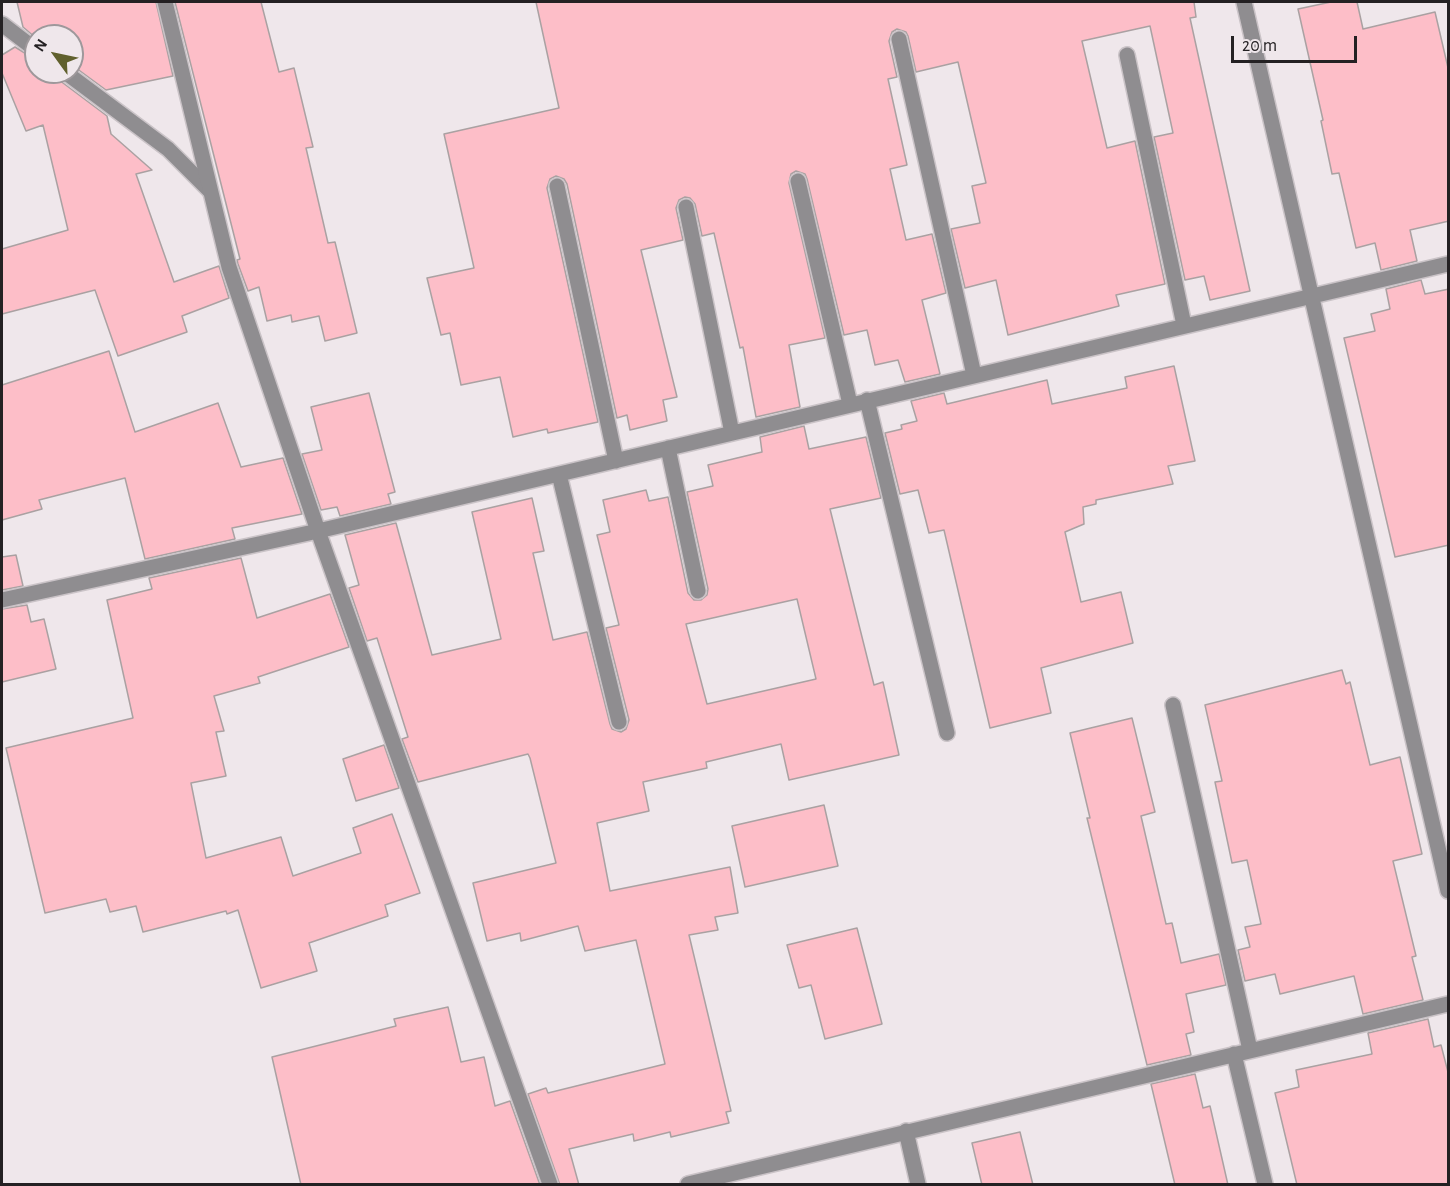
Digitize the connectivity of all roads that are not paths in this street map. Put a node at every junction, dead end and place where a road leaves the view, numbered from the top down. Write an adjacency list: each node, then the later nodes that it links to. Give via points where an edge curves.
1 (165, 2): 10 (street)
2 (1244, 2): 13 (street)
3 (2, 24): 5 (street)
4 (899, 39): 15 (street)
5 (24, 41)
6 (1127, 55): 14 (street)
7 (81, 84): 10 (street, via 168,149)
8 (798, 181): 17 (street)
9 (557, 186): 20 (street)
10 (209, 190): 22 (street, via 229,267)
11 (686, 207): 18 (street)
12 (1449, 264): 13 (street)
13 (1312, 294): 14 (street); 28 (street)
14 (1184, 325): 15 (street)
15 (974, 375): 16 (street)
16 (867, 400): 17 (street); 27 (street)
17 (850, 404): 18 (street)
18 (732, 433): 19 (street)
19 (668, 448): 20 (street); 23 (street)
20 (616, 460): 21 (street)
21 (559, 474): 22 (street); 26 (street)
22 (318, 531): 24 (street); 33 (street)
23 (698, 591)
24 (2, 600)
25 (1173, 705): 30 (street)
26 (619, 722)
27 (947, 734)
28 (1449, 891)
29 (1449, 1004): 30 (street)
30 (1251, 1050): 31 (street)
31 (1234, 1054): 32 (street); 36 (street)
32 (906, 1131): 34 (street); 35 (street)
33 (550, 1185)
34 (688, 1185)
35 (918, 1185)
36 (1265, 1185)

